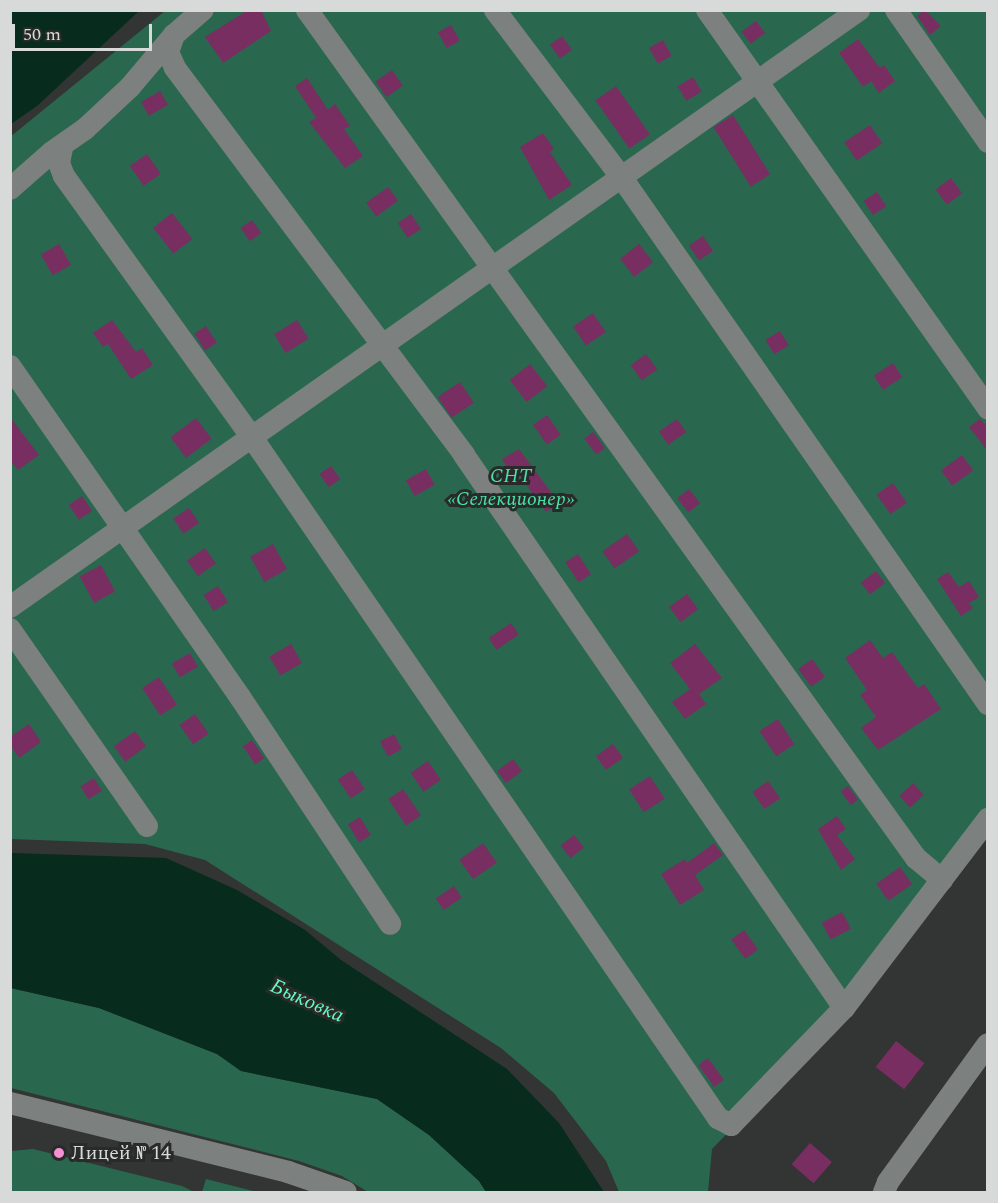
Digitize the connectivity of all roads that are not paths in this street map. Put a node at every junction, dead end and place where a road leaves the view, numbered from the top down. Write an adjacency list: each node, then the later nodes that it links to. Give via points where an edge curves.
1 (203, 10): 7 (street)
2 (307, 10): 13 (street)
3 (495, 10): 11 (street)
4 (707, 10): 8 (street)
5 (859, 10): 8 (street)
6 (896, 10): 9 (street)
7 (174, 35): 10 (street, via 130,87); 14 (street, via 168,52 175,68)
8 (757, 81): 11 (street); 16 (street)
9 (987, 142)
10 (62, 148): 12 (street, via 52,152); 17 (street, via 59,164 64,176)
11 (622, 178): 13 (street); 21 (street)
12 (10, 189)
13 (494, 270): 14 (street); 24 (street, via 916,858)
14 (382, 345): 17 (street); 26 (street, via 464,455)
15 (10, 366): 18 (street)
16 (987, 409)
17 (251, 436): 18 (street); 26 (street, via 718,1118 731,1125)
18 (122, 528): 19 (street); 25 (street, via 240,696)
19 (10, 607)
20 (10, 629): 23 (street)
21 (987, 704)
22 (987, 819): 24 (street)
23 (147, 826)
24 (942, 880): 26 (street)
25 (390, 924)
26 (844, 1008)
27 (987, 1044): 31 (street)
28 (10, 1103): 29 (street)
29 (323, 1187): 30 (street)
30 (346, 1192)
31 (884, 1192)

